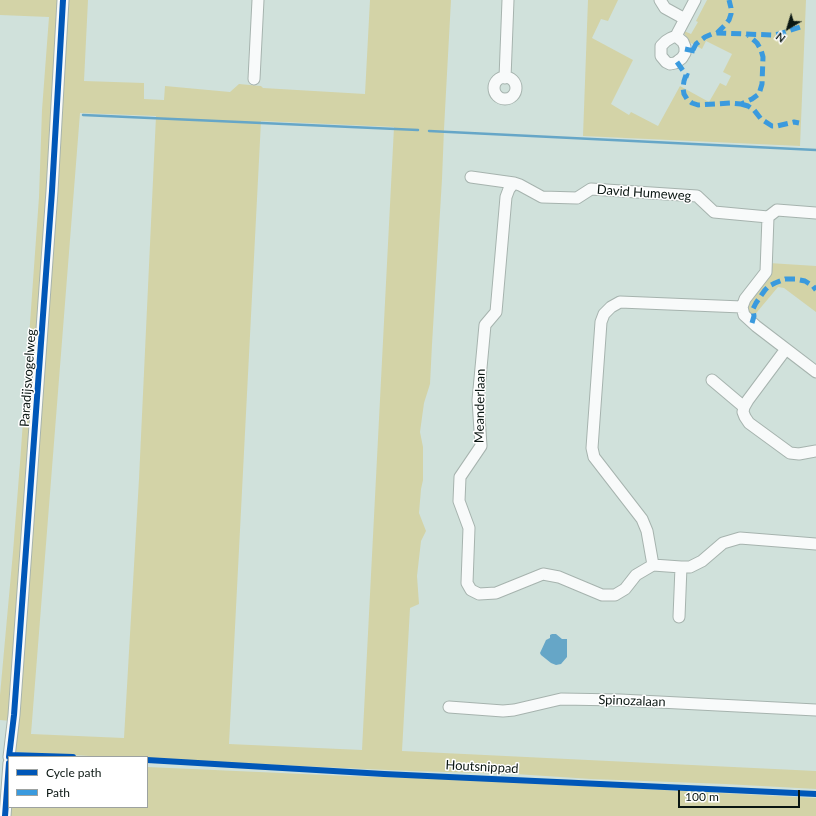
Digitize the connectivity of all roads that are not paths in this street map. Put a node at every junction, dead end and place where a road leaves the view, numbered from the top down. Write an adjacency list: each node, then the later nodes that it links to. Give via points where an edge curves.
1 (63, 0): 26 (street, Paradijsvogelweg, via 52,191)
2 (258, 0): 9 (street)
3 (508, 0): 8 (street)
4 (660, 0): 6 (street, via 665,8)
5 (695, 0): 6 (street)
6 (685, 19): 7 (street)
7 (676, 36)
8 (505, 78)
9 (254, 79)
10 (471, 177): 11 (street, David Humeweg)
11 (514, 183): 13 (street, David Humeweg, via 542,197 577,198 591,189 697,196 714,212); 21 (street, Meanderlaan, via 506,197 496,312 485,325 478,400 481,446 460,477 459,501 469,528 468,583 471,590 479,594 496,593 543,574 559,577 602,595 615,595 626,589 636,575)
12 (816, 213): 13 (street, David Humeweg, via 777,210)
13 (768, 217): 14 (street, via 766,272)
14 (742, 307): 15 (street, via 744,315); 21 (street, via 620,302 604,314 601,322 592,448 594,457 642,519)
15 (786, 349): 16 (street); 18 (street)
16 (816, 372)
17 (712, 380): 18 (street)
18 (744, 406): 19 (street, via 743,412 749,423 790,452 799,454)
19 (816, 451)
20 (816, 544): 22 (street, via 740,538 723,543 702,561 690,567)
21 (654, 565): 22 (street)
22 (681, 567): 23 (street)
23 (679, 617)
24 (449, 707): 25 (street, Spinozalaan, via 503,711 561,699)
25 (816, 710)
26 (9, 756)
27 (8, 776): 28 (street)
28 (5, 816)

